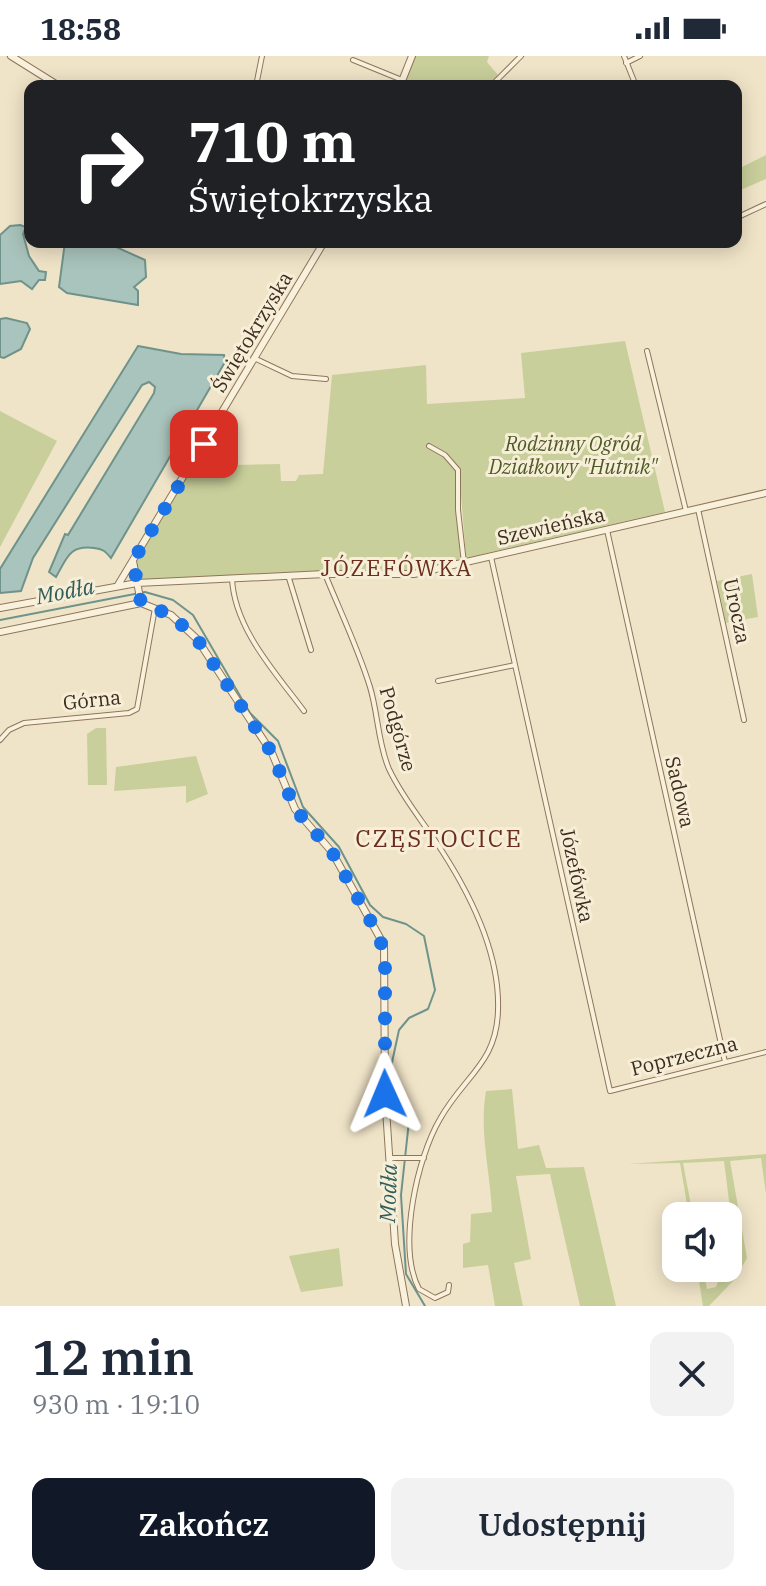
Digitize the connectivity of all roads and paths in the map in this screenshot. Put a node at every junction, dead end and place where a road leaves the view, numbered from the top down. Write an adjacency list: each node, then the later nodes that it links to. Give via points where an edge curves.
1 (11, 56): 9 (street)
2 (262, 56): 10 (street)
3 (412, 56): 12 (street)
4 (521, 56): 13 (street)
5 (624, 56): 8 (street)
6 (640, 56): 8 (street)
7 (353, 60): 11 (street)
8 (626, 63): 14 (street)
9 (49, 80)
10 (257, 80)
11 (395, 80)
12 (402, 80)
13 (497, 80)
14 (633, 80)
15 (766, 204): 16 (street)
16 (742, 215)
17 (320, 248): 19 (street, Świętokrzyska)
18 (647, 351): 24 (street)
19 (254, 358): 20 (street, via 292,376); 27 (street, Świętokrzyska)
20 (326, 379)
21 (429, 446): 28 (street, via 458,470)
22 (766, 493): 23 (street, Szewieńska)
23 (698, 509): 24 (street, Szewieńska); 41 (street, Urocza)
24 (686, 511): 25 (street, Szewieńska)
25 (607, 530): 26 (street, Szewieńska); 44 (street, Sadowa)
26 (491, 557): 28 (street, Szewieńska); 38 (street, Józefówka)
27 (133, 561): 32 (street, Świętokrzyska); 33 (street)
28 (464, 563): 29 (street, Szewieńska, via 414,574)
29 (325, 574): 30 (street, Szewieńska); 47 (street, Podgórze, via 370,687 388,765 473,907 485,935 497,993 493,1049 441,1116)
30 (288, 575): 31 (street, Szewieńska); 37 (street)
31 (232, 578): 33 (street, Szewieńska); 40 (street, via 233,596 248,630)
32 (118, 585): 33 (street); 34 (street)
33 (139, 593): 35 (street); 36 (street)
34 (0, 608)
35 (155, 608): 42 (street, Górna, via 137,709 24,723); 46 (street, via 181,622 197,639 272,753 295,809 332,852 384,945 385,1079)
36 (0, 632)
37 (311, 650)
38 (515, 665): 39 (street); 45 (street, Józefówka)
39 (438, 681)
40 (304, 711)
41 (744, 720)
42 (0, 740)
43 (766, 1052): 44 (street, Poprzeczna)
44 (725, 1062): 45 (street, Poprzeczna)
45 (610, 1091)
46 (392, 1158): 47 (street); 49 (street, via 397,1264)
47 (424, 1158): 48 (street, Podgórze, via 411,1213 413,1279 430,1297 445,1294)
48 (449, 1285)
49 (406, 1306)

